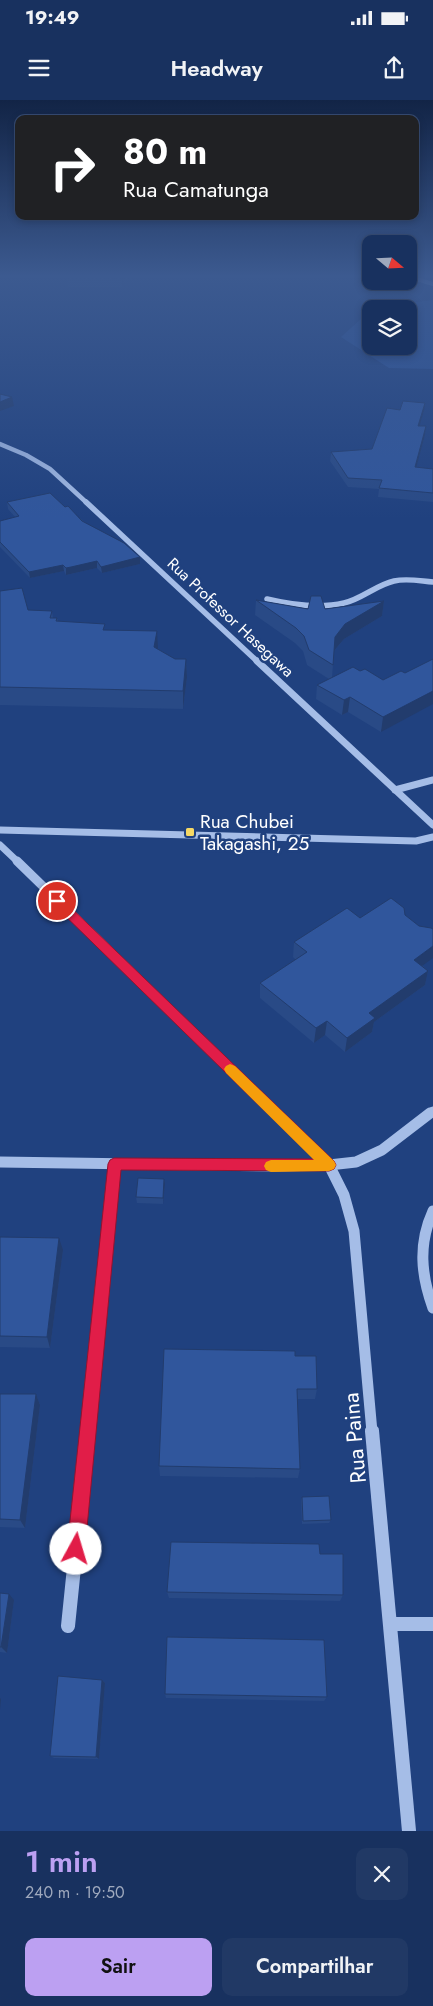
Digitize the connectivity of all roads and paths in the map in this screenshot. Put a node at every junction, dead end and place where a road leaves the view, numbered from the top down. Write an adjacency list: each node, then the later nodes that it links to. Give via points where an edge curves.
1 (0, 444): 5 (street, Rua Professor Hasegawa, via 26,454 50,469)
2 (433, 582): 3 (street, via 392,581 352,600 330,605 296,605)
3 (267, 599)
4 (433, 780): 5 (street)
5 (396, 790): 6 (street, Rua Professor Hasegawa)
6 (433, 826)
7 (0, 830): 8 (street, via 416,841)
8 (433, 837)
9 (0, 846): 13 (street, Rua Paina)
10 (433, 1111): 13 (street, via 382,1150 356,1162)
11 (0, 1162): 12 (street)
12 (114, 1164): 13 (street); 18 (street)
13 (329, 1165): 16 (street, Rua Paina, via 344,1195 354,1231)
14 (433, 1211): 15 (street, via 426,1225 422,1260 426,1292)
15 (433, 1308)
16 (391, 1624): 17 (street); 19 (street, Rua Paina)
17 (433, 1624)
18 (68, 1626)
19 (409, 1831)

